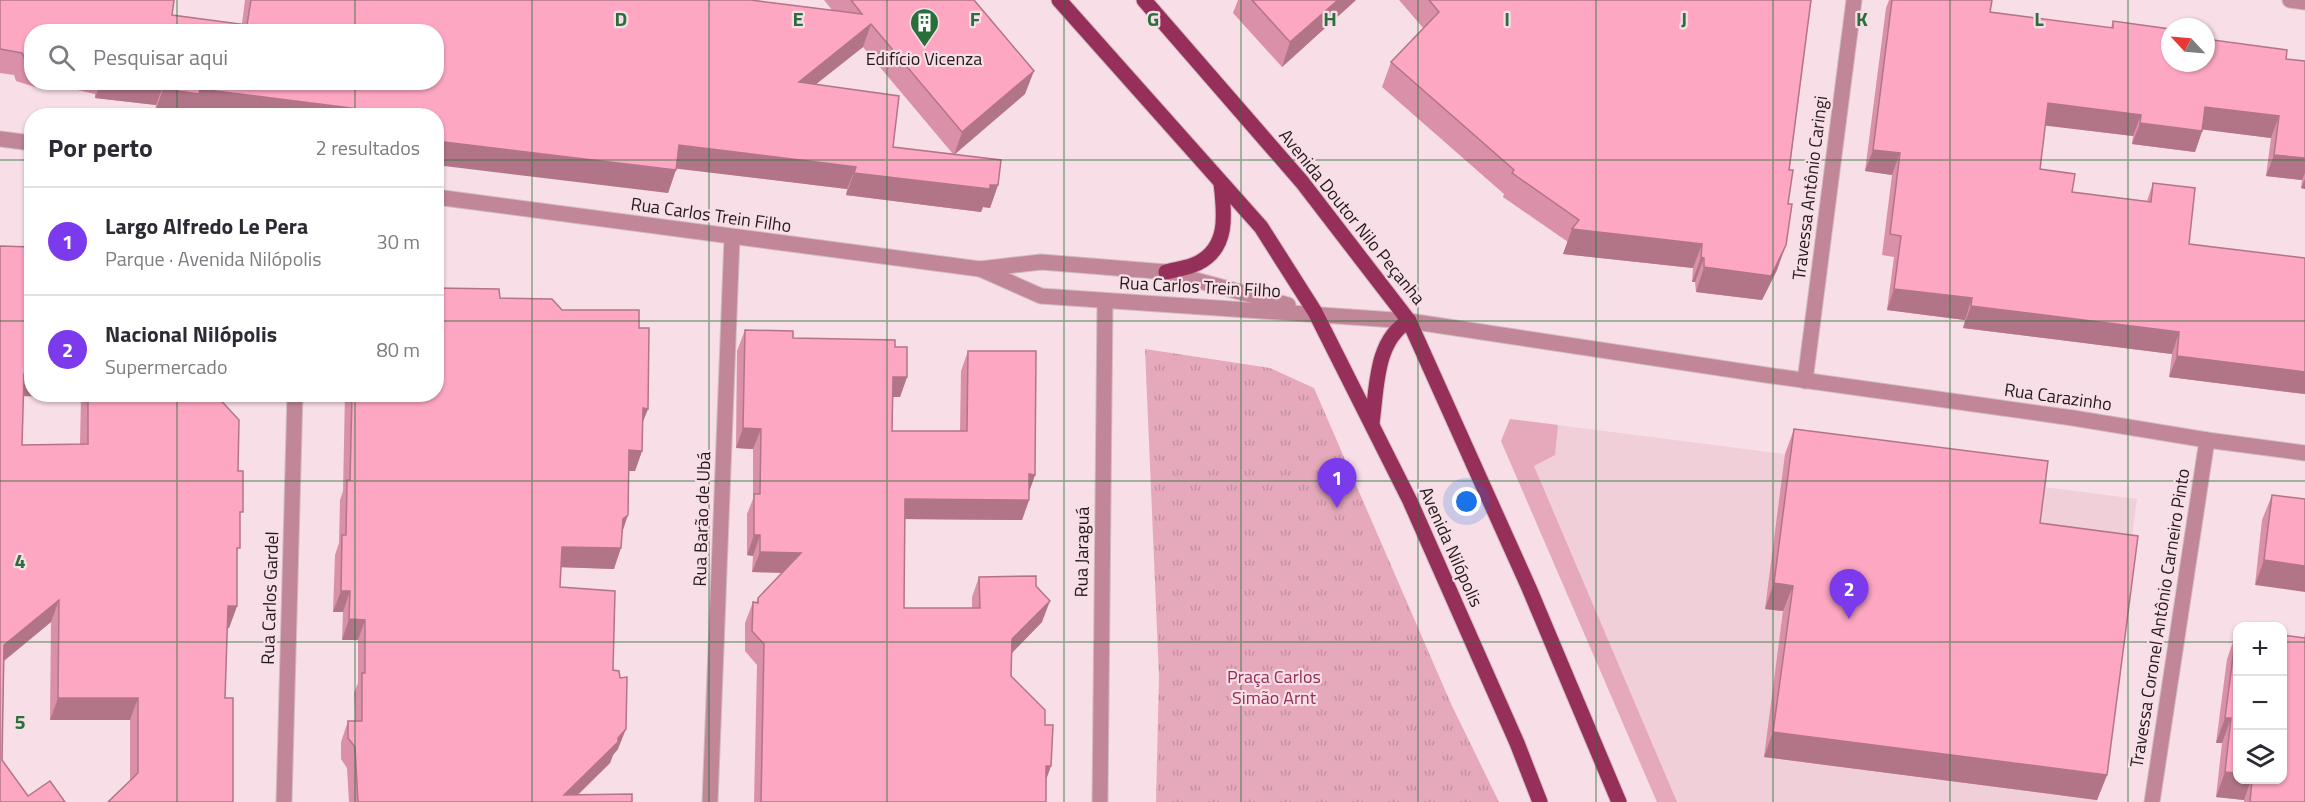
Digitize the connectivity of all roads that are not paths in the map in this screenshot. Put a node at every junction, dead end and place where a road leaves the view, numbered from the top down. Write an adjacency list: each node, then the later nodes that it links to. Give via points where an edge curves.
1 (1059, 0): 8 (main road)
2 (1144, 0): 15 (main road, Avenida Doutor Nilo Peçanha, via 1302,182)
3 (1854, 0): 16 (street, Travessa Antônio Caringi)
4 (2290, 0): 5 (street)
5 (2305, 2)
6 (0, 139): 7 (street)
7 (24, 142)
8 (1221, 183): 12 (main road, via 1225,225 1216,248 1199,263); 14 (main road, via 1261,227)
9 (444, 198): 10 (street, Rua Carlos Trein Filho)
10 (732, 238): 11 (street, Rua Carlos Trein Filho); 22 (street, Rua Barão de Ubá)
11 (980, 269): 12 (street, Rua Carlos Trein Filho, via 1041,262); 13 (street, Rua Carlos Trein Filho, via 1041,296)
12 (1166, 272): 14 (street, Rua Carlos Trein Filho)
13 (1105, 301): 14 (street, Rua Carlos Trein Filho); 23 (street, Rua Jaraguá)
14 (1315, 312): 15 (street, Rua Carlos Trein Filho); 18 (main road, Avenida Nilópolis)
15 (1409, 321): 16 (street, Avenida Doutor Nilo Peçanha); 18 (main road, via 1398,327 1386,343); 25 (main road, via 1529,588)
16 (1805, 381): 19 (street, Rua Carazinho)
17 (295, 402): 21 (street, Rua Carlos Gardel)
18 (1372, 423): 24 (main road, Avenida Nilópolis)
19 (2207, 441): 20 (street, Rua Carazinho); 26 (street, Travessa Coronel Antônio Carneiro Pinto)
20 (2305, 453)
21 (284, 802)
22 (711, 802)
23 (1100, 802)
24 (1540, 802)
25 (1619, 802)
26 (2152, 802)

